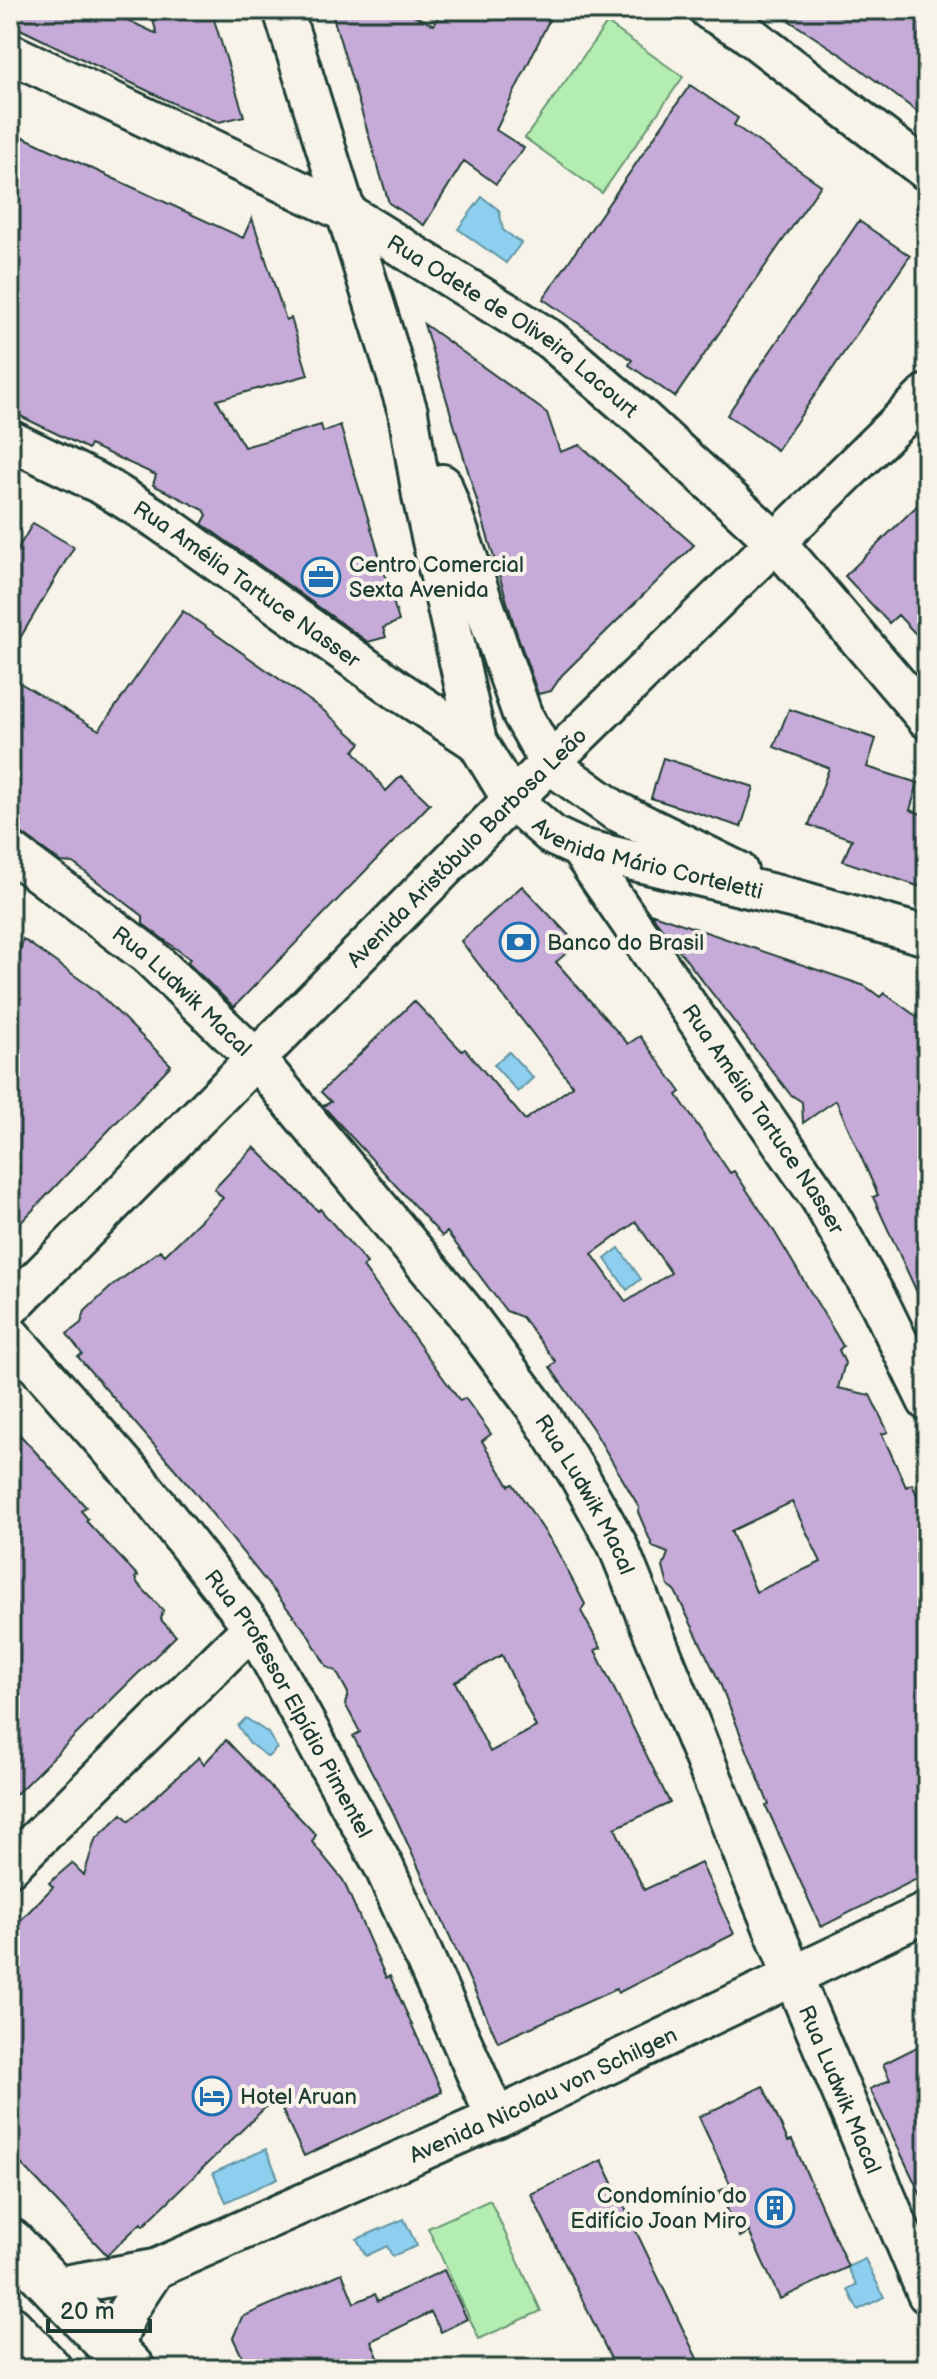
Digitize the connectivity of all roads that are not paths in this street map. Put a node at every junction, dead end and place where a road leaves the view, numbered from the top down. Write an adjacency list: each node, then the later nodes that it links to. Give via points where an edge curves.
1 (283, 10): 6 (street)
2 (709, 10): 3 (street)
3 (750, 20): 5 (street)
4 (10, 53): 6 (street, Rua Odete de Oliveira Lacourt)
5 (927, 171)
6 (345, 212): 8 (street); 10 (street, Rua Odete de Oliveira Lacourt, via 551,340)
7 (927, 394): 10 (street, Avenida Aristóbulo Barbosa Leão)
8 (408, 412): 12 (street); 13 (street, via 444,489 522,714)
9 (10, 440): 12 (street, Rua Amélia Tartuce Nasser, via 149,514)
10 (776, 542): 11 (street, Rua Odete de Oliveira Lacourt); 13 (street, Avenida Aristóbulo Barbosa Leão)
11 (927, 719)
12 (477, 742): 14 (street, Avenida Mário Corteletti)
13 (550, 764): 14 (street, Avenida Aristóbulo Barbosa Leão); 17 (street, Avenida Mário Corteletti, via 614,810)
14 (512, 800): 15 (street, Avenida Mário Corteletti, via 553,836); 19 (street, Avenida Aristóbulo Barbosa Leão)
15 (579, 848): 17 (street, Avenida Mário Corteletti); 22 (street, Rua Amélia Tartuce Nasser, via 820,1198)
16 (10, 851): 19 (street, Rua Ludwik Macal, via 148,955)
17 (795, 899): 18 (street, Avenida Mário Corteletti)
18 (927, 936)
19 (257, 1060): 20 (street, Avenida Aristóbulo Barbosa Leão); 26 (street, Rua Ludwik Macal, via 464,1311 578,1474 617,1544)
20 (10, 1307)
21 (10, 1335): 23 (street, Rua Professor Elpídio Pimentel, via 136,1478)
22 (927, 1401)
23 (253, 1627): 24 (street); 27 (street, Rua Professor Elpídio Pimentel, via 384,1867)
24 (10, 1866)
25 (927, 1912): 26 (street, Avenida Nicolau von Schilgen)
26 (792, 1974): 27 (street, Avenida Nicolau von Schilgen); 31 (street, Rua Ludwik Macal)
27 (496, 2118): 29 (street, Avenida Nicolau von Schilgen)
28 (10, 2241): 30 (main road)
29 (155, 2269): 30 (street, Avenida Nicolau von Schilgen); 33 (street, via 128,2310)
30 (54, 2287): 33 (main road)
31 (927, 2294)
32 (10, 2328): 34 (main road)
33 (123, 2359)
34 (49, 2369)

